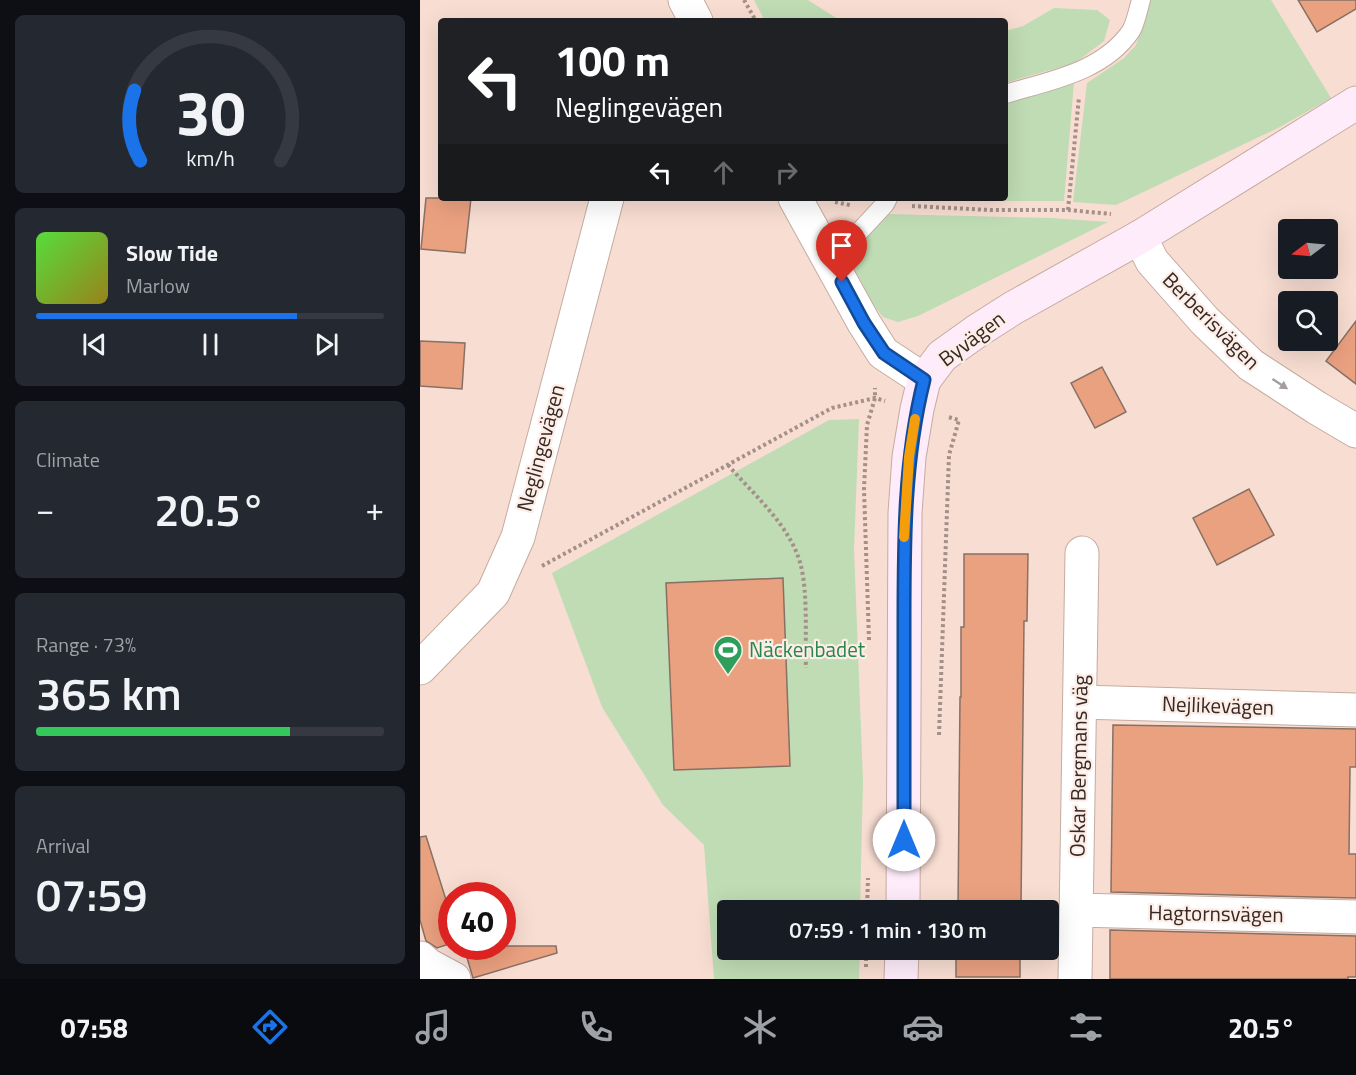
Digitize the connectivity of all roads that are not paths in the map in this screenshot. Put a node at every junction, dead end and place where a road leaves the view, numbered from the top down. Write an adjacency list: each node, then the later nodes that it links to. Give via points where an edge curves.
1 (685, 0): 3 (street)
2 (1141, 0): 4 (lane, via 1131,30 1099,61 1081,71)
3 (694, 18)
4 (1008, 93)
5 (1356, 103): 9 (street, Byvägen)
6 (606, 201): 14 (street, Neglingevägen, via 518,537 494,592)
7 (797, 201): 10 (street)
8 (887, 201): 10 (lane)
9 (1140, 237): 11 (street, Byvägen, via 977,331 942,356); 12 (street, Berberisvägen, one-way to 12, via 1152,261 1251,365)
10 (831, 262): 11 (street, via 884,353)
11 (924, 380): 17 (street, Byvägen, via 916,409 904,513)
12 (1356, 431)
13 (1082, 553): 15 (street, Oskar Bergmans väg)
14 (420, 668)
15 (1080, 702): 16 (street, Nejlikevägen); 18 (street, Oskar Bergmans väg)
16 (1356, 710)
17 (903, 900)
18 (1077, 910): 19 (street, Hagtornsvägen); 24 (street, Oskar Bergmans väg)
19 (1356, 917)
20 (420, 958): 22 (street)
21 (902, 960): 23 (street)
22 (454, 979)
23 (901, 979)
24 (1075, 979)

